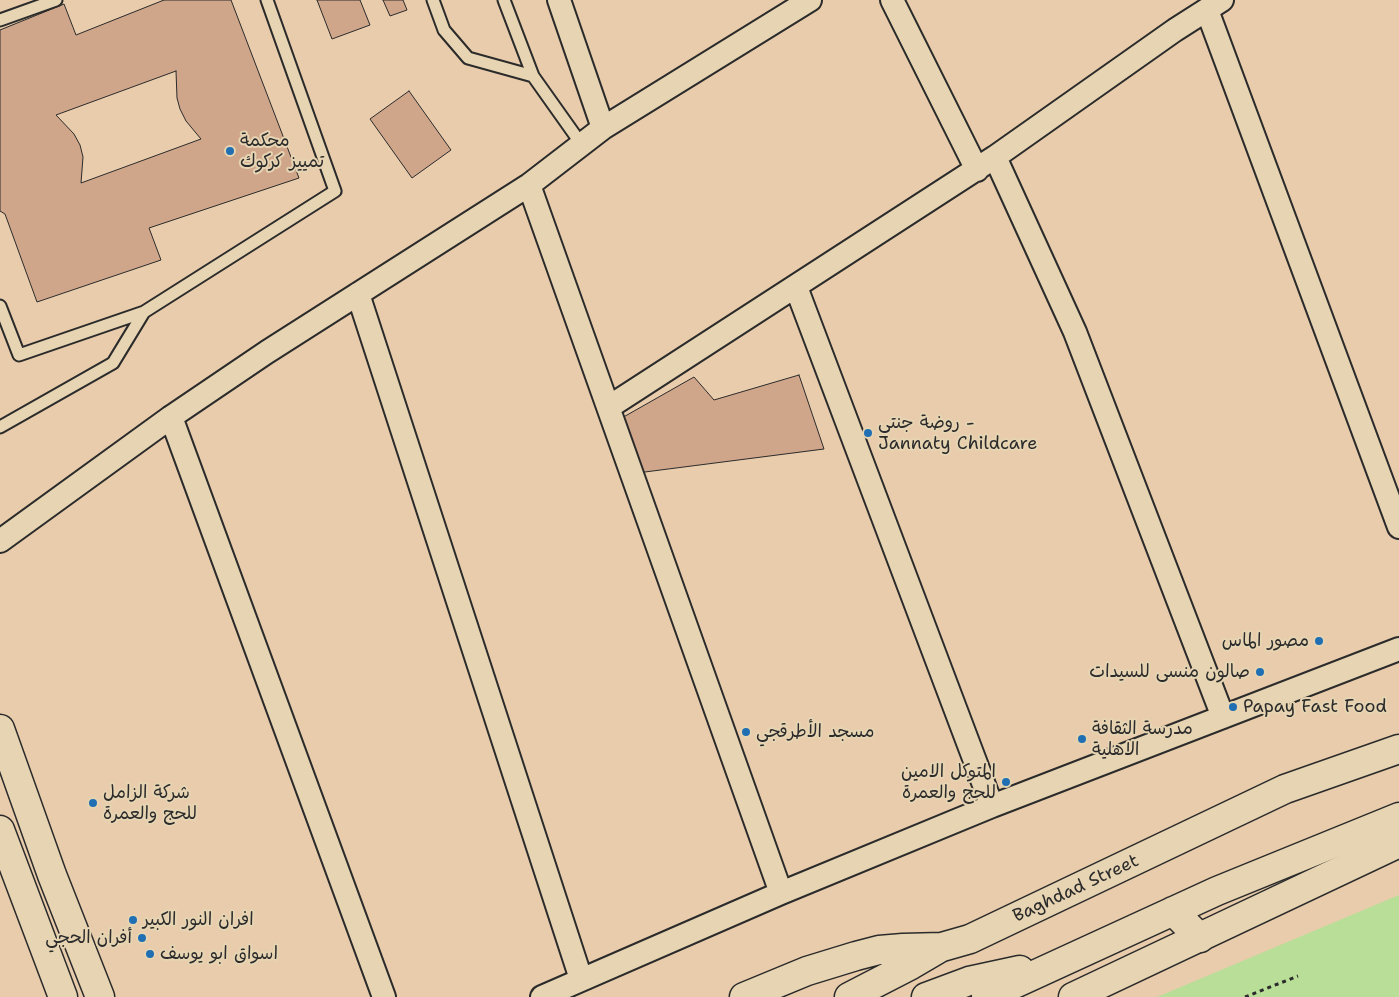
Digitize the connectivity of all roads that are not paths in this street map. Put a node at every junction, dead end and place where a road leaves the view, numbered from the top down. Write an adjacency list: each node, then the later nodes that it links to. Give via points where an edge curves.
1 (56, 0): 10 (lane)
2 (267, 0): 20 (lane, via 335,191)
3 (433, 0): 11 (lane, via 444,30 468,58)
4 (504, 0): 11 (lane)
5 (559, 0): 12 (street)
6 (810, 0): 9 (street)
7 (892, 0): 15 (street)
8 (1215, 5): 14 (street, via 1174,30); 24 (street)
9 (785, 7): 12 (street)
10 (0, 20)
11 (533, 76): 13 (lane)
12 (603, 128): 13 (street)
13 (582, 144): 16 (street)
14 (996, 157): 15 (street); 27 (street, via 1075,332)
15 (977, 170): 17 (street)
16 (529, 185): 18 (street); 21 (street)
17 (796, 287): 21 (street); 30 (street)
18 (358, 294): 22 (street); 39 (street)
19 (0, 306): 20 (lane, via 19,355)
20 (144, 312): 23 (lane, via 113,363)
21 (609, 407): 34 (street)
22 (171, 417): 25 (street); 43 (street)
23 (0, 427)
24 (1399, 527)
25 (0, 541)
26 (1399, 649): 27 (street)
27 (1223, 717): 30 (street)
28 (0, 729): 40 (main road, via 52,875)
29 (1399, 749): 37 (main road, Baghdad Street, via 1285,789 970,939)
30 (992, 806): 34 (street)
31 (1399, 817): 35 (main road)
32 (0, 830): 42 (main road)
33 (1399, 843): 36 (main road)
34 (781, 893): 39 (street)
35 (1173, 911): 36 (main road); 38 (main road)
36 (1200, 938): 48 (main road)
37 (942, 947): 45 (main road, Baghdad Street, via 879,950 807,971); 46 (main road)
38 (1050, 967): 41 (main road, via 996,974); 47 (main road)
39 (581, 979): 44 (street)
40 (99, 991)
41 (934, 994)
42 (61, 995)
43 (384, 997)
44 (542, 997)
45 (744, 997)
46 (849, 997)
47 (986, 997)
48 (1073, 997)

